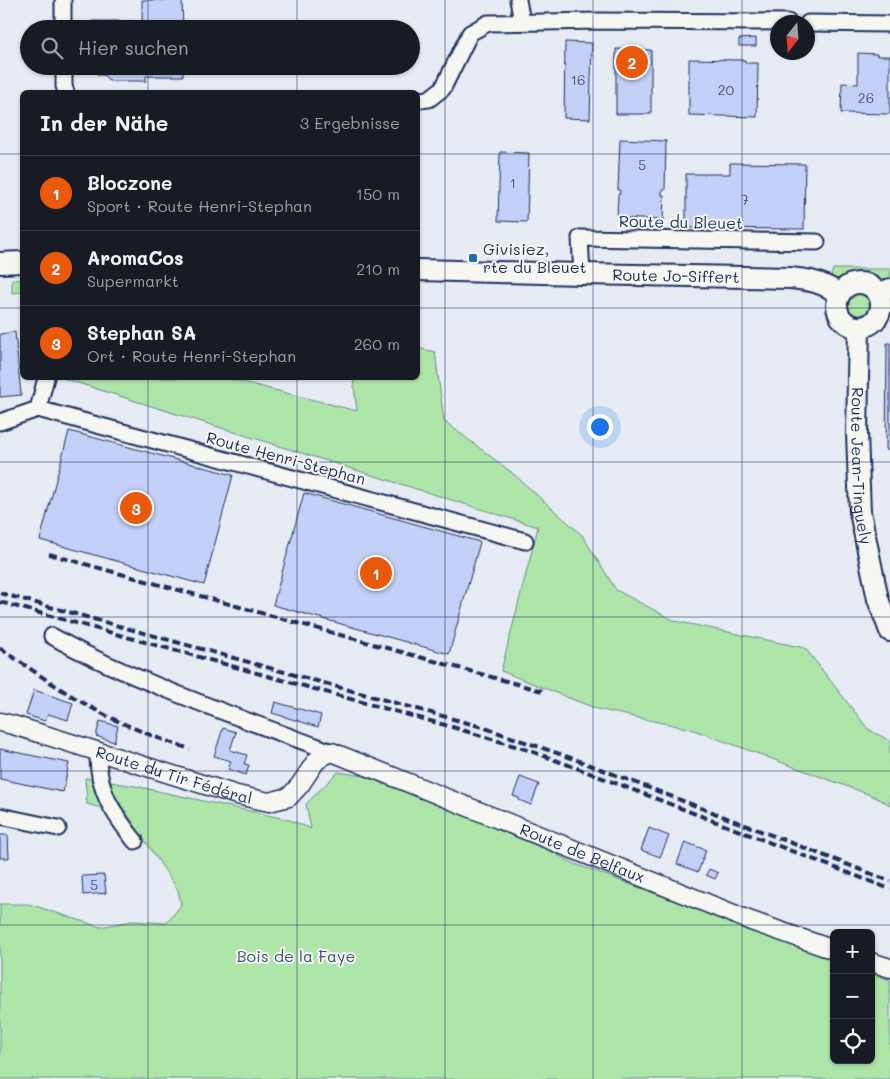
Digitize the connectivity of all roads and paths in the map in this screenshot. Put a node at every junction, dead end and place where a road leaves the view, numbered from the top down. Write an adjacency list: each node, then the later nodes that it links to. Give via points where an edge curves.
1 (62, 0): 3 (street)
2 (518, 0): 4 (street)
3 (63, 20)
4 (522, 22): 5 (street); 10 (street, via 488,23 470,33 443,88 429,99)
5 (770, 22)
6 (815, 23): 7 (street)
7 (890, 24)
8 (64, 75): 9 (street)
9 (65, 90)
10 (420, 100)
11 (817, 242): 15 (street, Route du Bleuet, via 580,238)
12 (20, 262): 13 (main road)
13 (0, 263)
14 (420, 270): 15 (main road, Route Jo-Siffert)
15 (582, 274): 17 (main road, Route Jo-Siffert, via 790,278 813,280)
16 (884, 290): 17 (main road, via 859,283 845,288); 18 (main road, via 879,315 868,325)
17 (840, 294): 18 (main road, via 837,301 840,316)
18 (859, 327): 23 (main road, Route Jean-Tinguely, via 857,433 860,512 878,599)
19 (45, 380): 20 (street)
20 (38, 409): 21 (street); 22 (street, Route Henri-Stephan)
21 (0, 422)
22 (525, 541)
23 (890, 631)
24 (52, 636): 27 (street, via 112,668)
25 (0, 722): 26 (street, Route du Tir Fédéral)
26 (98, 752): 27 (street, Route du Tir Fédéral, via 269,802 289,797 316,762); 30 (street, via 98,774 104,794)
27 (332, 752): 31 (street, Route de Belfaux, via 751,921)
28 (0, 816): 29 (street)
29 (58, 828)
30 (135, 841)
31 (830, 949)
32 (875, 963): 33 (street)
33 (890, 968)

